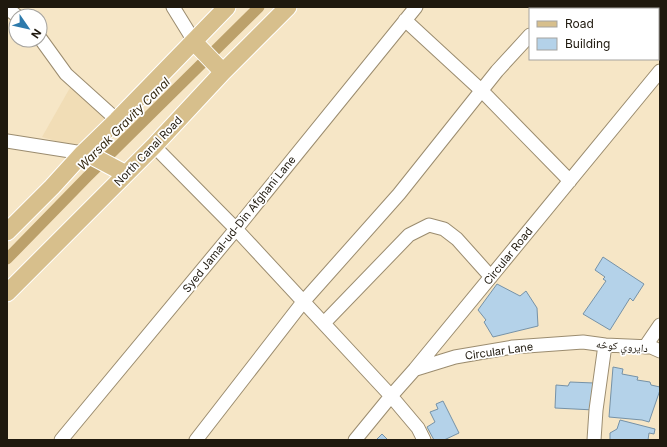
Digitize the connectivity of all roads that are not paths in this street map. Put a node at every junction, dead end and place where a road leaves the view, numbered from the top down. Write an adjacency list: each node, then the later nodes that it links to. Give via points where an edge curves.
1 (173, 7): 7 (street)
2 (227, 7): 7 (main road)
3 (288, 7): 10 (main road, North Canal Road)
4 (416, 7): 5 (street, Syed Jamal-ud-Din Afghani Lane)
5 (405, 20): 11 (street); 18 (street, Syed Jamal-ud-Din Afghani Lane)
6 (529, 36): 11 (street)
7 (195, 42): 10 (main road); 12 (main road)
8 (47, 48): 12 (street, via 66,74)
9 (660, 71): 17 (street, Circular Road)
10 (223, 72): 14 (main road, North Canal Road)
11 (482, 91): 17 (street); 22 (street, via 399,194)
12 (118, 120): 15 (main road)
13 (7, 141): 15 (street)
14 (154, 146): 16 (main road, North Canal Road); 18 (street)
15 (88, 155): 16 (main road); 19 (main road)
16 (119, 170): 21 (main road, North Canal Road)
17 (570, 181): 20 (street, Circular Road)
18 (236, 229): 22 (street); 31 (street, Syed Jamal-ud-Din Afghani Lane)
19 (7, 232)
20 (491, 278): 23 (street, via 457,239 444,229 429,225 409,235); 29 (street, Circular Road)
21 (7, 293)
22 (304, 302): 23 (street); 32 (street)
23 (324, 323): 30 (street)
24 (660, 325): 27 (street)
25 (583, 342): 26 (street, دایروي کوڅه); 29 (street, Circular Lane, via 513,347 455,357)
26 (605, 345): 27 (street, دایروي کوڅه); 35 (street)
27 (645, 347): 28 (street, دایروي کوڅه)
28 (660, 351)
29 (416, 369): 30 (street, Circular Road)
30 (391, 396): 33 (street, Circular Road); 34 (street, via 418,428)
31 (62, 440)
32 (196, 440)
33 (354, 440)
34 (424, 440)
35 (594, 440)

